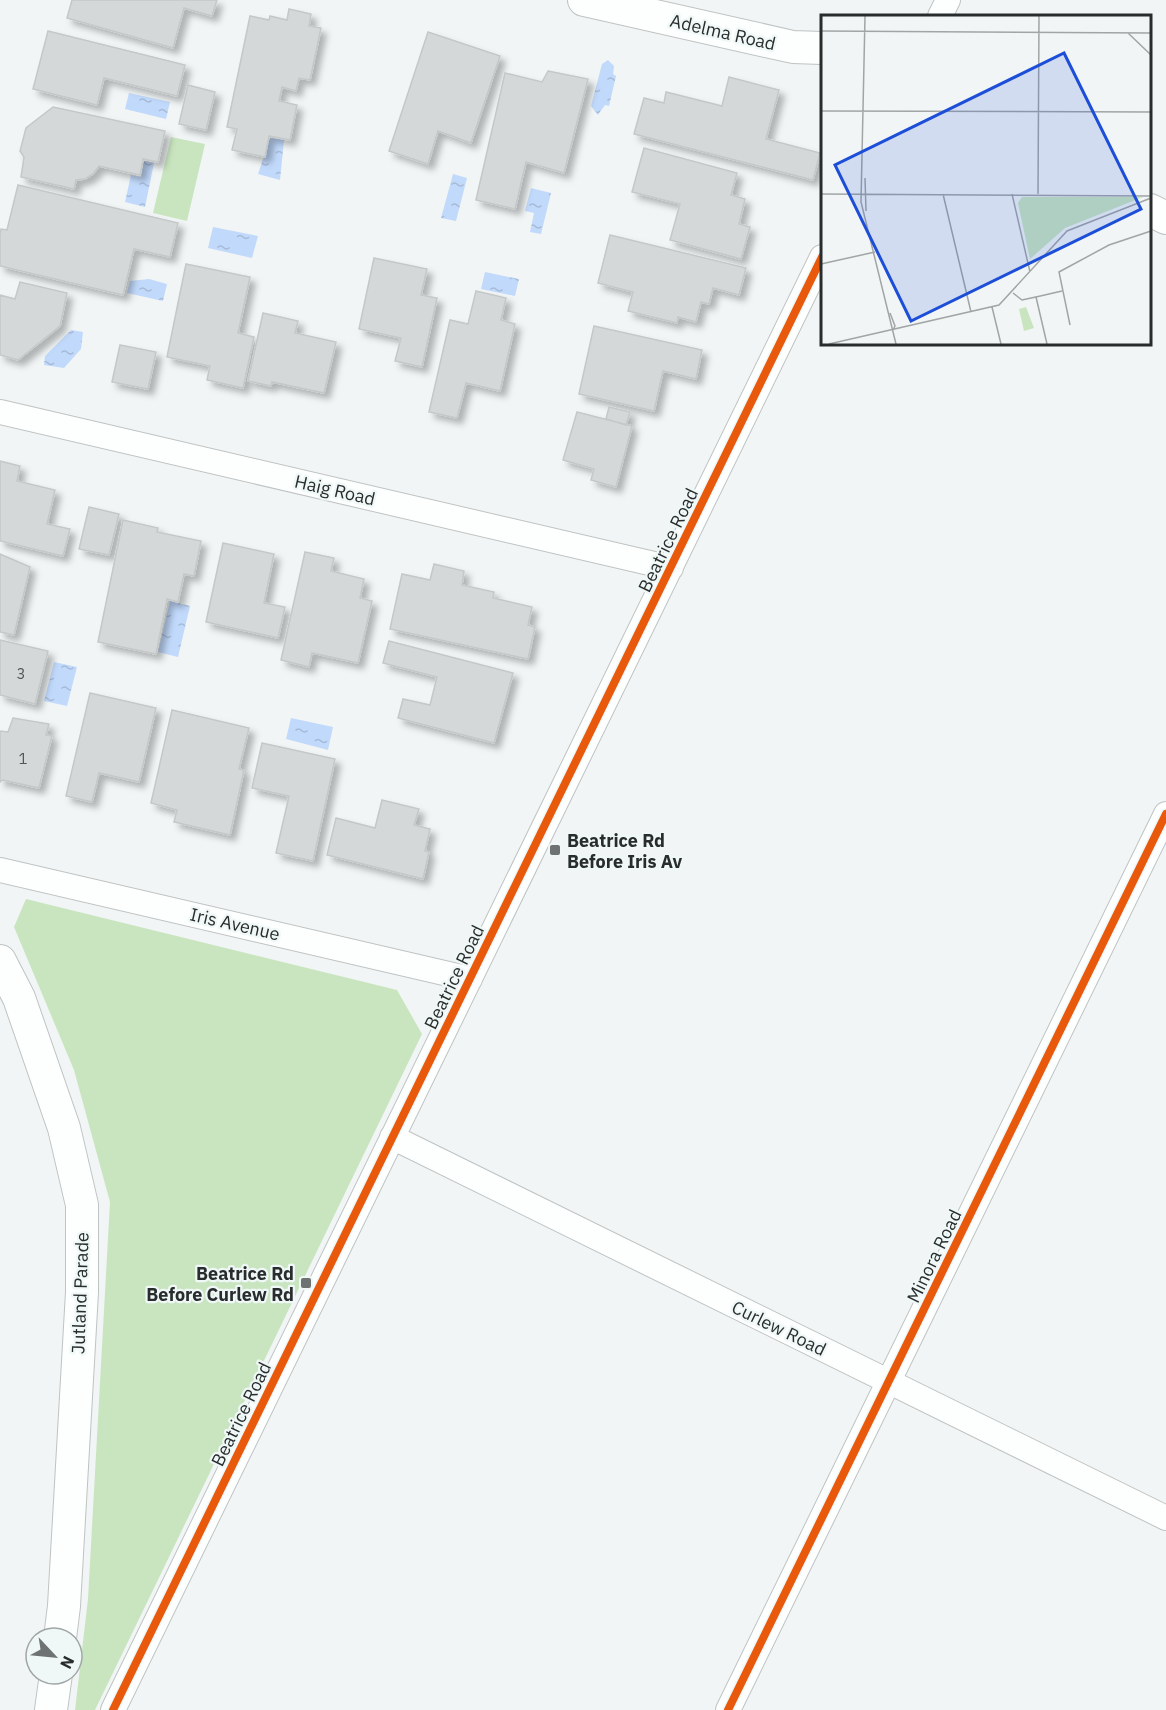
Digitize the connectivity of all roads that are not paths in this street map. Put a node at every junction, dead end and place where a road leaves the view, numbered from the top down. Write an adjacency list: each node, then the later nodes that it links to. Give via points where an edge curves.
1 (584, 0): 4 (street, Adelma Road)
2 (948, 0): 3 (street)
3 (940, 15)
4 (808, 48): 5 (street, Adelma Road)
5 (821, 64)
6 (1151, 211): 7 (street)
7 (1166, 218)
8 (821, 259): 10 (street, Beatrice Road)
9 (0, 412): 10 (street, Haig Road)
10 (671, 568): 14 (street, Beatrice Road)
11 (1166, 814): 16 (street, Minora Road)
12 (0, 870): 14 (street, Iris Avenue)
13 (0, 961): 18 (street, Jutland Parade, via 18,998 64,1128 82,1204 82,1292)
14 (470, 978): 15 (street, Beatrice Road)
15 (392, 1137): 16 (street, Curlew Road); 21 (street, Beatrice Road)
16 (889, 1382): 17 (street, Curlew Road); 22 (street, Minora Road)
17 (1166, 1518)
18 (62, 1626)
19 (54, 1686): 20 (street)
20 (51, 1710)
21 (113, 1710)
22 (728, 1710)

